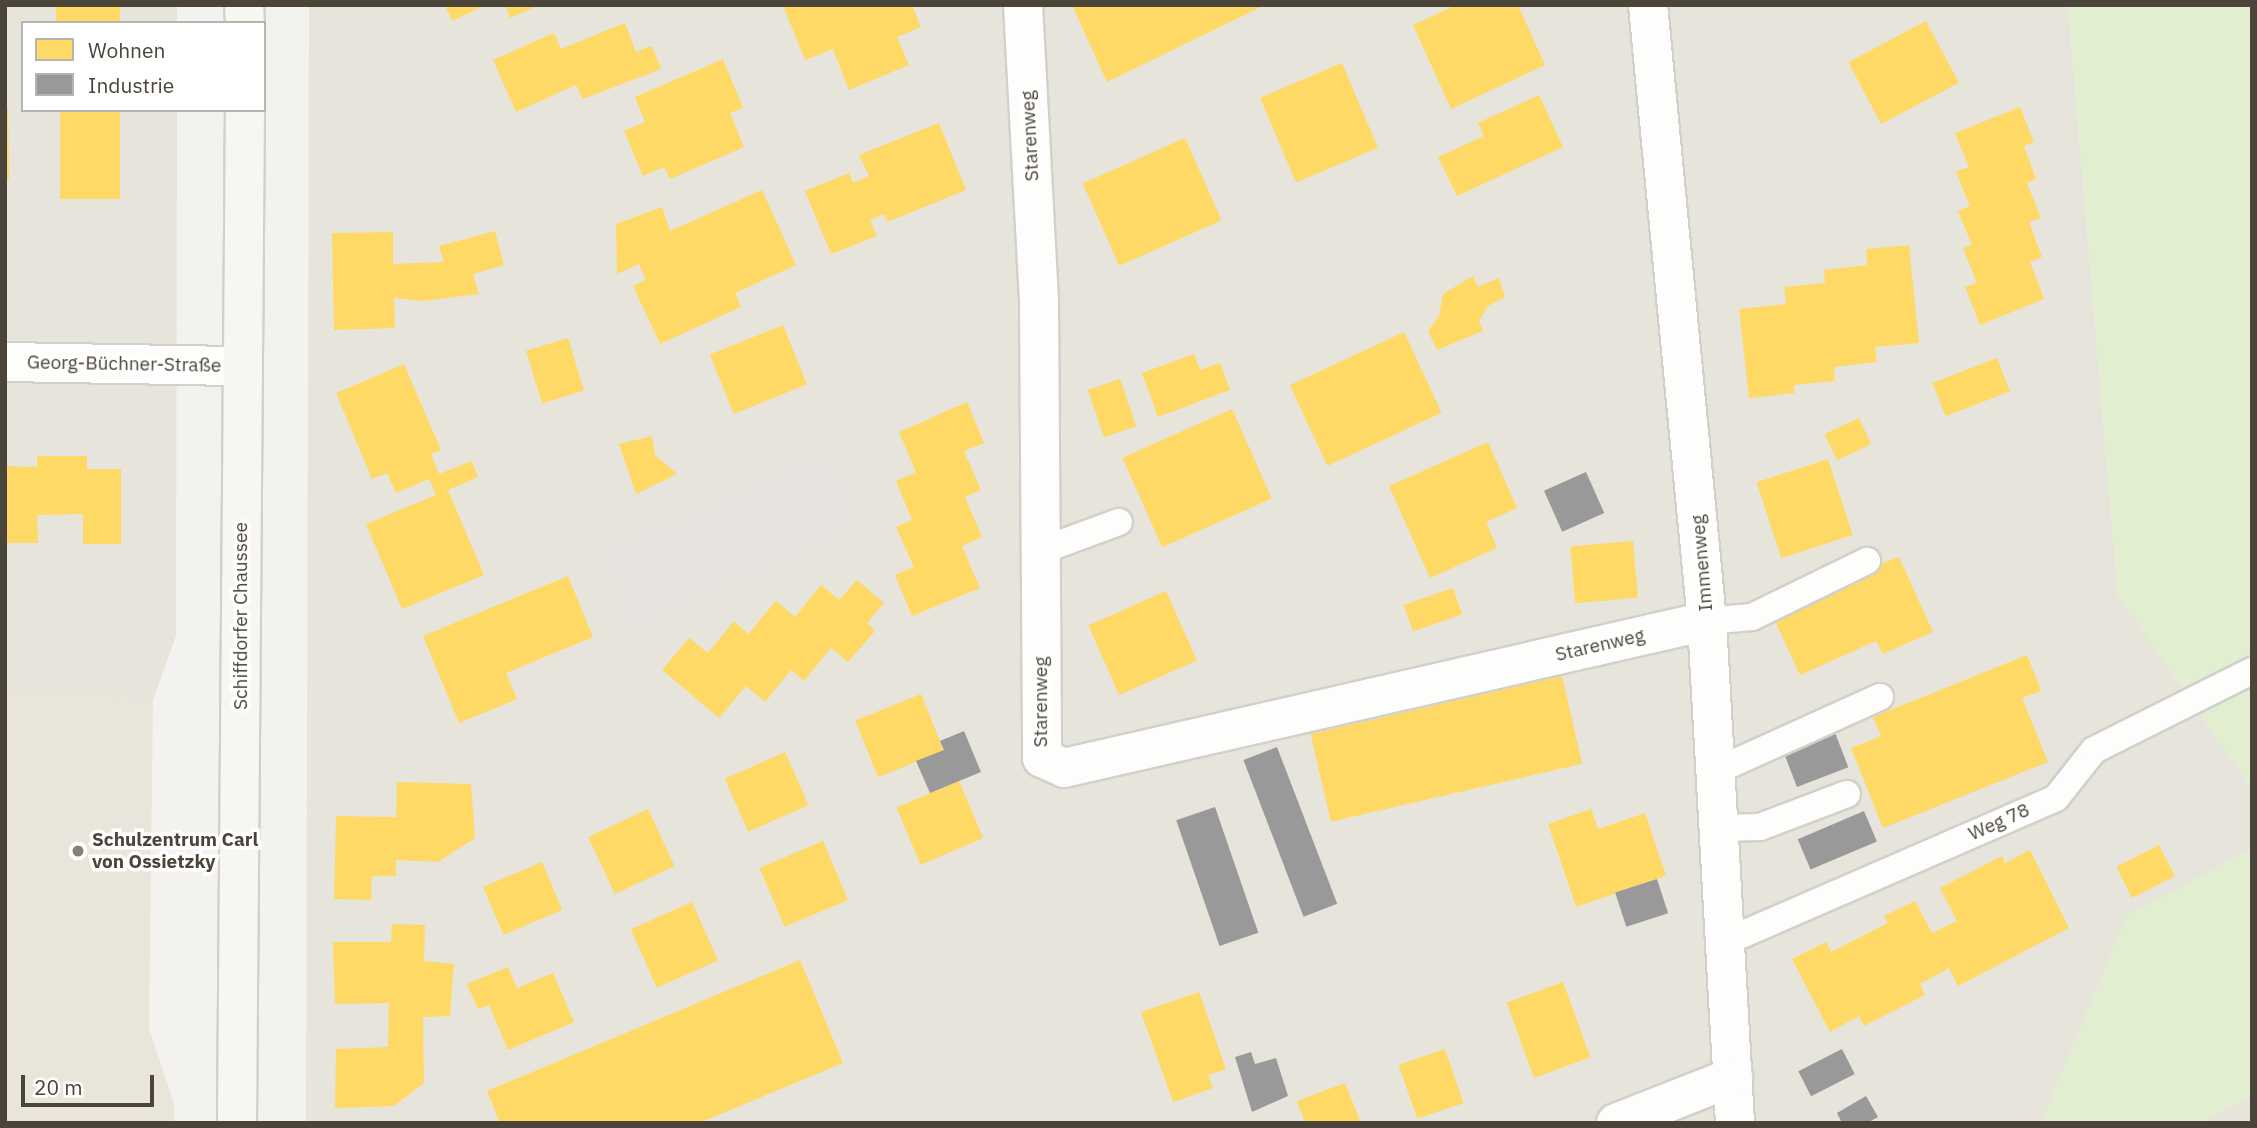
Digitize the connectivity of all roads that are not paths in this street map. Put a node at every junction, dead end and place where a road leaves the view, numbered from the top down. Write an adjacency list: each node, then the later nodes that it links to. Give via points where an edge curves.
1 (1023, 5): 7 (street, Starenweg, via 1039,304)
2 (1648, 5): 9 (street, Immenweg)
3 (244, 112): 5 (main road, Schiffdorfer Chaussee)
4 (5, 362): 5 (street, Georg-Büchner-Straße)
5 (243, 366): 17 (main road, Schiffdorfer Chaussee)
6 (1119, 522): 7 (lane)
7 (1040, 551): 9 (street, Starenweg, via 1042,758 1065,768)
8 (1867, 561): 9 (lane, via 1752,618)
9 (1707, 621): 12 (street, Immenweg)
10 (2252, 671): 15 (lane, Weg 78, via 2094,750 2056,798)
11 (1880, 697): 12 (lane)
12 (1716, 771): 14 (street, Immenweg)
13 (1847, 794): 14 (lane, via 1760,827)
14 (1719, 828): 15 (street, Immenweg)
15 (1725, 942): 16 (street, Immenweg)
16 (1733, 1077): 18 (street); 19 (street, Immenweg)
17 (237, 1123)
18 (1616, 1123)
19 (1735, 1123)

